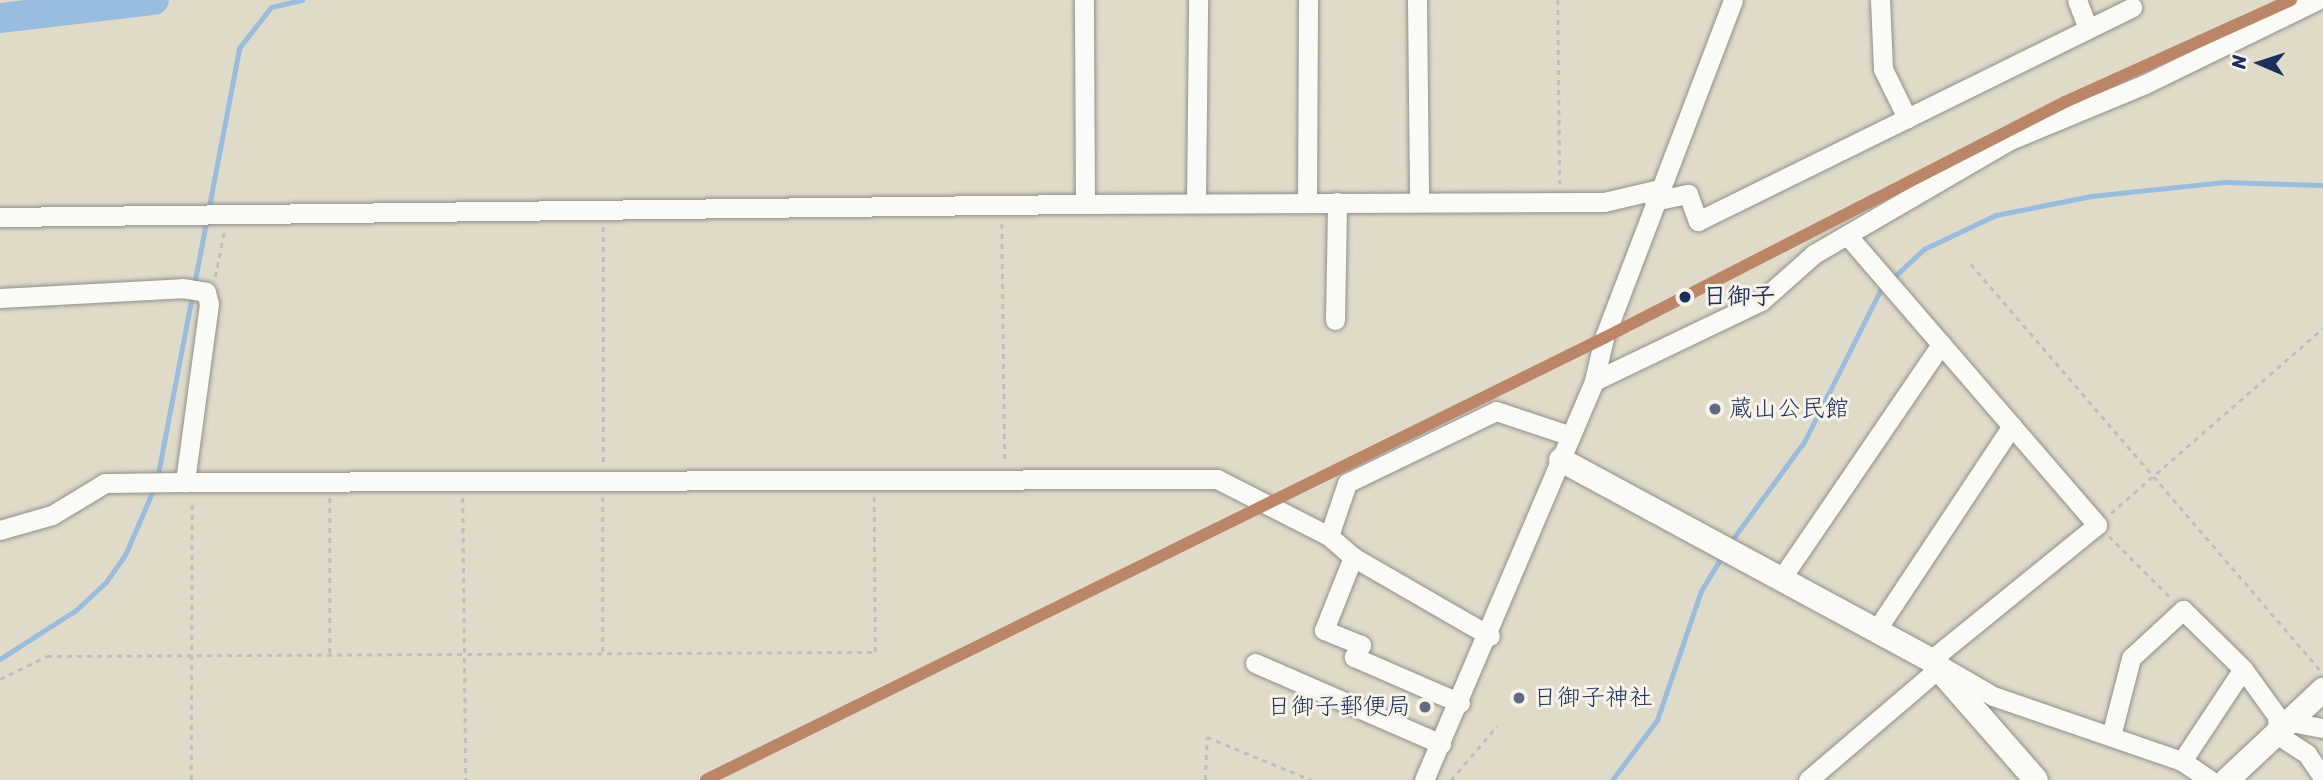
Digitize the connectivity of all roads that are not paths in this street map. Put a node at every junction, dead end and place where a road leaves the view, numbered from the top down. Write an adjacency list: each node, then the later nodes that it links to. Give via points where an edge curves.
1 (1084, 0): 16 (street)
2 (1198, 0): 17 (street)
3 (1308, 0): 15 (street)
4 (1417, 0): 13 (street)
5 (1733, 0): 12 (street)
6 (1880, 0): 11 (street, via 1883,69)
7 (2077, 0): 10 (street)
8 (2317, 0): 19 (street, via 2145,84 2010,140)
9 (2132, 6): 10 (street)
10 (2088, 29): 11 (street)
11 (1908, 118): 12 (street, via 1698,221 1688,194)
12 (1657, 195): 13 (street, via 1604,202); 23 (street)
13 (1419, 201): 14 (street)
14 (1337, 202): 15 (street); 21 (street)
15 (1307, 203): 17 (street)
16 (1085, 204): 17 (street); 18 (street)
17 (1196, 204)
18 (0, 216)
19 (1847, 235): 22 (street); 23 (street, via 1760,301)
20 (0, 298): 27 (street, via 196,290 209,304)
21 (1335, 320)
22 (1941, 344): 24 (street); 31 (street)
23 (1594, 380): 25 (street)
24 (2012, 426): 32 (street); 35 (street, via 2097,525)
25 (1568, 435): 26 (street); 29 (street, via 1496,411 1347,484 1347,500)
26 (1560, 460): 31 (street); 33 (street)
27 (184, 482): 28 (street, via 105,483 52,515); 29 (street, via 1217,479)
28 (0, 530)
29 (1329, 536): 30 (street)
30 (1353, 557): 33 (street); 38 (street, via 1324,630 1361,645 1354,657)
31 (1783, 576): 32 (street)
32 (1877, 629): 35 (street)
33 (1490, 636): 38 (street)
34 (1255, 663): 42 (street)
35 (1935, 664): 41 (street, via 1993,696); 46 (street); 47 (street)
36 (2243, 669): 40 (street); 41 (street, via 2183,610 2131,658); 43 (street)
37 (2323, 690): 40 (street)
38 (1460, 703): 42 (street)
39 (2323, 728): 40 (street)
40 (2284, 729): 44 (street); 49 (street)
41 (2111, 736): 43 (street)
42 (1441, 744): 45 (street)
43 (2182, 761): 48 (street)
44 (2323, 778)
45 (1424, 780)
46 (1808, 780)
47 (2036, 780)
48 (2210, 780)
49 (2227, 780)

